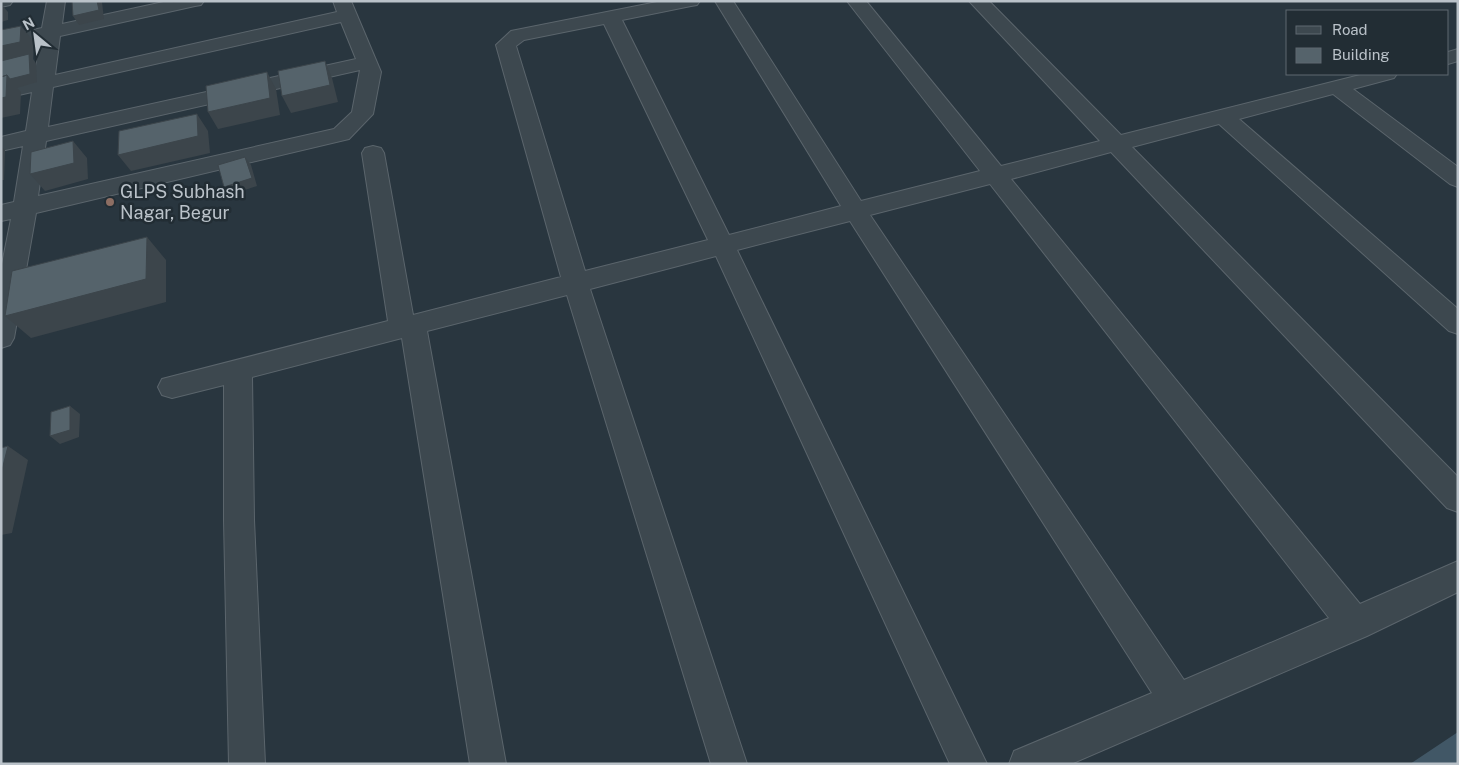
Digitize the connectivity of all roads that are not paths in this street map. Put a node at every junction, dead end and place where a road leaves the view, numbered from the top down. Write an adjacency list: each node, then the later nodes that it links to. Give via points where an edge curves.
1 (56, 1): 9 (street)
2 (195, 1): 9 (street)
3 (692, 1): 8 (street)
4 (724, 1): 24 (street)
5 (856, 1): 21 (street)
6 (978, 1): 19 (street)
7 (345, 8): 11 (street); 13 (street)
8 (611, 18): 26 (street); 27 (street, via 518,35 506,44)
9 (52, 32): 10 (street); 13 (street)
10 (1, 43)
11 (367, 62): 17 (street); 23 (street, via 371,72 362,114 341,134)
12 (1383, 75): 14 (street)
13 (44, 84): 15 (street); 17 (street)
14 (1337, 87): 16 (street); 22 (street)
15 (1, 92)
16 (1223, 116): 19 (street); 28 (street)
17 (36, 136): 18 (street); 23 (street)
18 (1, 144)
19 (1114, 144): 21 (street); 33 (street)
20 (373, 153): 29 (street)
21 (996, 176): 24 (street); 35 (street)
22 (1458, 179)
23 (26, 207): 25 (street); 30 (street)
24 (856, 212): 26 (street); 36 (street)
25 (1, 213)
26 (723, 246): 27 (street); 40 (street)
27 (576, 284): 29 (street); 39 (street)
28 (1458, 324)
29 (407, 327): 31 (street); 38 (street)
30 (1, 338)
31 (238, 370): 32 (street); 37 (street)
32 (172, 387)
33 (1458, 498)
34 (1458, 576): 35 (street)
35 (1355, 624): 36 (street)
36 (1176, 699): 41 (street)
37 (247, 764)
38 (488, 764)
39 (729, 764)
40 (969, 764)
41 (1027, 764)

